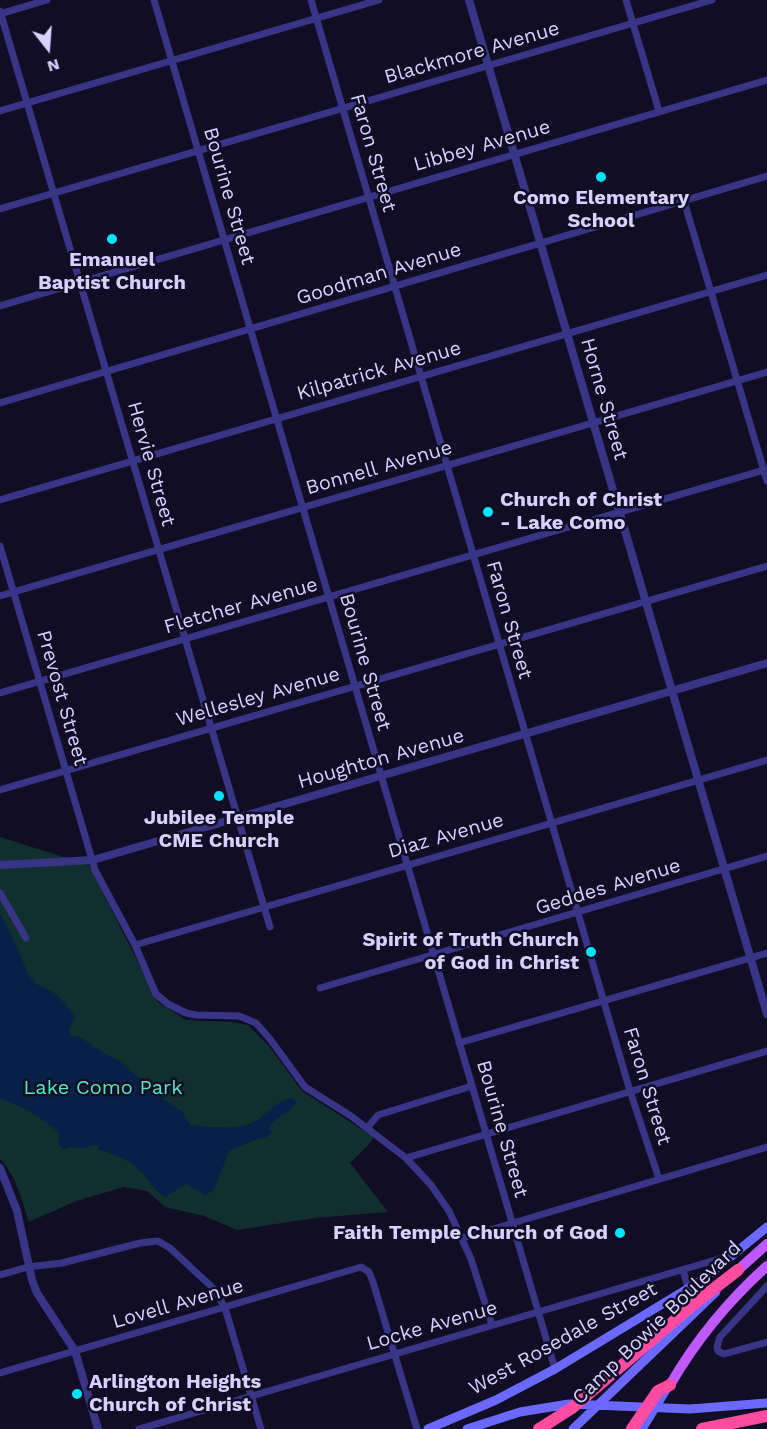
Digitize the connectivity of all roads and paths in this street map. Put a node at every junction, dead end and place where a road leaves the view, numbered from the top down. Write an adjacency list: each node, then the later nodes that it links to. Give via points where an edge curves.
1 (47, 0): 8 (street)
2 (154, 0): 11 (street, Bourine Street)
3 (311, 0): 9 (street, Faron Street)
4 (379, 0): 9 (street)
5 (469, 0): 12 (street, Horne Street)
6 (626, 0): 10 (street)
7 (712, 0): 10 (street, Blackmore Avenue)
8 (0, 13): 14 (street, Hervie Street)
9 (316, 18): 11 (street); 15 (street, Faron Street)
10 (633, 23): 12 (street, Blackmore Avenue); 17 (street)
11 (172, 61): 14 (street); 18 (street, Bourine Street)
12 (489, 65): 15 (street, Blackmore Avenue); 19 (street, Horne Street)
13 (767, 80): 17 (street, Libbey Avenue)
14 (27, 103): 16 (street); 21 (street, Hervie Street)
15 (342, 108): 18 (street, Blackmore Avenue); 22 (street, Faron Street)
16 (0, 111)
17 (659, 111): 19 (street, Libbey Avenue)
18 (198, 151): 21 (street, Blackmore Avenue); 25 (street, Bourine Street)
19 (514, 154): 22 (street, Libbey Avenue); 26 (street, Horne Street)
20 (767, 176): 23 (street, Goodman Avenue)
21 (54, 193): 24 (street, Blackmore Avenue); 28 (street, Hervie Street)
22 (368, 197): 25 (street, Libbey Avenue); 29 (street, Faron Street)
23 (684, 201): 26 (street, Goodman Avenue); 30 (street)
24 (0, 209)
25 (224, 240): 28 (street, Libbey Avenue); 32 (street, Bourine Street)
26 (541, 243): 29 (street, Goodman Avenue); 33 (street, Horne Street)
27 (767, 275): 30 (street, Kilpatrick Avenue)
28 (80, 282): 31 (street, Libbey Avenue); 34 (street, Hervie Street)
29 (395, 286): 32 (street, Goodman Avenue); 36 (street, Faron Street)
30 (711, 291): 33 (street, Kilpatrick Avenue); 37 (street)
31 (0, 306)
32 (250, 329): 34 (street, Goodman Avenue); 39 (street, Bourine Street)
33 (567, 333): 36 (street, Kilpatrick Avenue); 40 (street, Horne Street)
34 (106, 372): 38 (street, Goodman Avenue); 41 (street, Hervie Street)
35 (767, 372): 37 (street, Bonnell Avenue)
36 (421, 376): 39 (street, Kilpatrick Avenue); 42 (street, Faron Street)
37 (737, 380): 40 (street, Bonnell Avenue); 43 (street)
38 (0, 403)
39 (277, 419): 41 (street, Kilpatrick Avenue); 46 (street, Bourine Street)
40 (593, 423): 42 (street, Bonnell Avenue); 47 (street, Horne Street)
41 (132, 461): 45 (street, Kilpatrick Avenue); 49 (street, Hervie Street)
42 (447, 465): 46 (street, Bonnell Avenue); 50 (street, Faron Street)
43 (765, 470): 44 (street); 47 (street, Fletcher Avenue)
44 (767, 482)
45 (0, 500)
46 (303, 508): 49 (street, Bonnell Avenue); 54 (street, Bourine Street)
47 (620, 512): 50 (street, Fletcher Avenue); 55 (street, Horne Street)
48 (0, 546): 52 (street, Prevost Street)
49 (159, 550): 52 (street, Bonnell Avenue); 56 (street, Hervie Street)
50 (473, 555): 54 (street, Fletcher Avenue); 57 (street, Faron Street)
51 (767, 566): 55 (street, Wellesley Avenue)
52 (14, 592): 53 (street, Bonnell Avenue); 59 (street, Prevost Street)
53 (0, 596)
54 (329, 597): 56 (street, Fletcher Avenue); 60 (street, Bourine Street)
55 (646, 600): 57 (street, Wellesley Avenue); 61 (street, Horne Street)
56 (185, 639): 59 (street, Fletcher Avenue); 63 (street, Hervie Street)
57 (499, 644): 60 (street, Wellesley Avenue); 64 (street, Faron Street)
58 (767, 663): 61 (street, Houghton Avenue)
59 (40, 681): 62 (street, Fletcher Avenue); 66 (street, Prevost Street)
60 (355, 686): 63 (street, Wellesley Avenue); 67 (street, Bourine Street)
61 (672, 691): 64 (street, Houghton Avenue); 68 (street, Horne Street)
62 (0, 693)
63 (211, 728): 66 (street, Wellesley Avenue); 70 (street, Hervie Street)
64 (526, 733): 67 (street, Houghton Avenue); 71 (street, Faron Street)
65 (767, 760): 68 (street, Diaz Avenue)
66 (66, 771): 69 (street, Wellesley Avenue); 73 (street, Prevost Street)
67 (381, 776): 70 (street, Houghton Avenue); 75 (street, Bourine Street)
68 (698, 780): 71 (street, Diaz Avenue); 76 (street, Horne Street)
69 (0, 790)
70 (237, 818): 73 (street, Houghton Avenue); 78 (street, Hervie Street)
71 (552, 823): 75 (street, Diaz Avenue); 79 (street, Faron Street)
72 (767, 856): 76 (street, Geddes Avenue)
73 (93, 860): 74 (street, Houghton Avenue); 82 (street, Prevost Street)
74 (0, 865)
75 (407, 865): 78 (street, Diaz Avenue); 84 (street, Bourine Street)
76 (724, 869): 79 (street, Geddes Avenue); 85 (street, Horne Street)
77 (0, 893): 81 (street)
78 (264, 906): 80 (street, Hervie Street); 82 (street, Diaz Avenue)
79 (578, 914): 84 (street, Geddes Avenue); 87 (street, Faron Street)
80 (270, 927)
81 (26, 938)
82 (135, 945): 93 (street, Prevost Street, via 150,984 161,1000 186,1013 239,1016 256,1023 305,1088)
83 (767, 953): 85 (street)
84 (434, 955): 86 (street, Geddes Avenue); 89 (street, Bourine Street)
85 (750, 958): 87 (street); 88 (street, Horne Street)
86 (320, 988)
87 (604, 1000): 89 (street); 92 (street, Faron Street)
88 (767, 1014)
89 (459, 1042): 91 (street, Bourine Street)
90 (767, 1051): 92 (street)
91 (472, 1086): 93 (street, via 378,1115); 94 (street, Bourine Street)
92 (630, 1091): 94 (street); 98 (street, Faron Street)
93 (367, 1128): 96 (street, Prevost Street)
94 (486, 1134): 96 (street); 99 (street, Bourine Street)
95 (767, 1148): 98 (street)
96 (406, 1158): 101 (street, Prevost Street, via 431,1185)
97 (1, 1174): 105 (street, via 17,1211)
98 (659, 1179): 99 (street)
99 (512, 1222): 101 (street); 112 (street, Bourine Street)
100 (767, 1227): 103 (main road, West Rosedale Street)
101 (463, 1238): 113 (street, Prevost Street)
102 (767, 1244): 107 (main road, Camp Bowie Boulevard)
103 (735, 1254): 106 (street, Locke Avenue); 110 (main road, West Rosedale Street)
104 (767, 1266): 119 (main road, Camp Bowie Boulevard, via 720,1313)
105 (28, 1267): 108 (street); 111 (street, via 158,1241 214,1290); 115 (street, via 37,1293)
106 (683, 1270): 110 (street); 112 (street, Locke Avenue)
107 (738, 1270): 129 (highway, via 572,1408); 130 (main road, Camp Bowie Boulevard)
108 (0, 1275)
109 (767, 1286): 114 (street, via 720,1337 717,1347 724,1354)
110 (688, 1288): 117 (main road, West Rosedale Street)
111 (225, 1308): 115 (street, Lovell Avenue); 116 (street, Lovell Avenue, via 365,1268 373,1282); 120 (street)
112 (538, 1312): 113 (street, Locke Avenue); 117 (street, Bourine Street)
113 (492, 1325): 116 (street, Locke Avenue)
114 (767, 1342)
115 (75, 1351): 118 (street, Lovell Avenue); 123 (street)
116 (394, 1354): 120 (street, Locke Avenue); 126 (street)
117 (555, 1369): 127 (main road, West Rosedale Street)
118 (0, 1373)
119 (670, 1385): 131 (highway, via 658,1391); 132 (main road, Camp Bowie Boulevard)
120 (251, 1396): 124 (street, Locke Avenue); 125 (street)
121 (767, 1402): 128 (main road, via 690,1409 569,1404 537,1408)
122 (767, 1416): 133 (highway)
123 (98, 1429)
124 (139, 1429)
125 (261, 1429)
126 (417, 1429)
127 (428, 1429)
128 (466, 1429)
129 (539, 1429)
130 (573, 1429)
131 (632, 1429)
132 (642, 1429)
133 (702, 1429)

